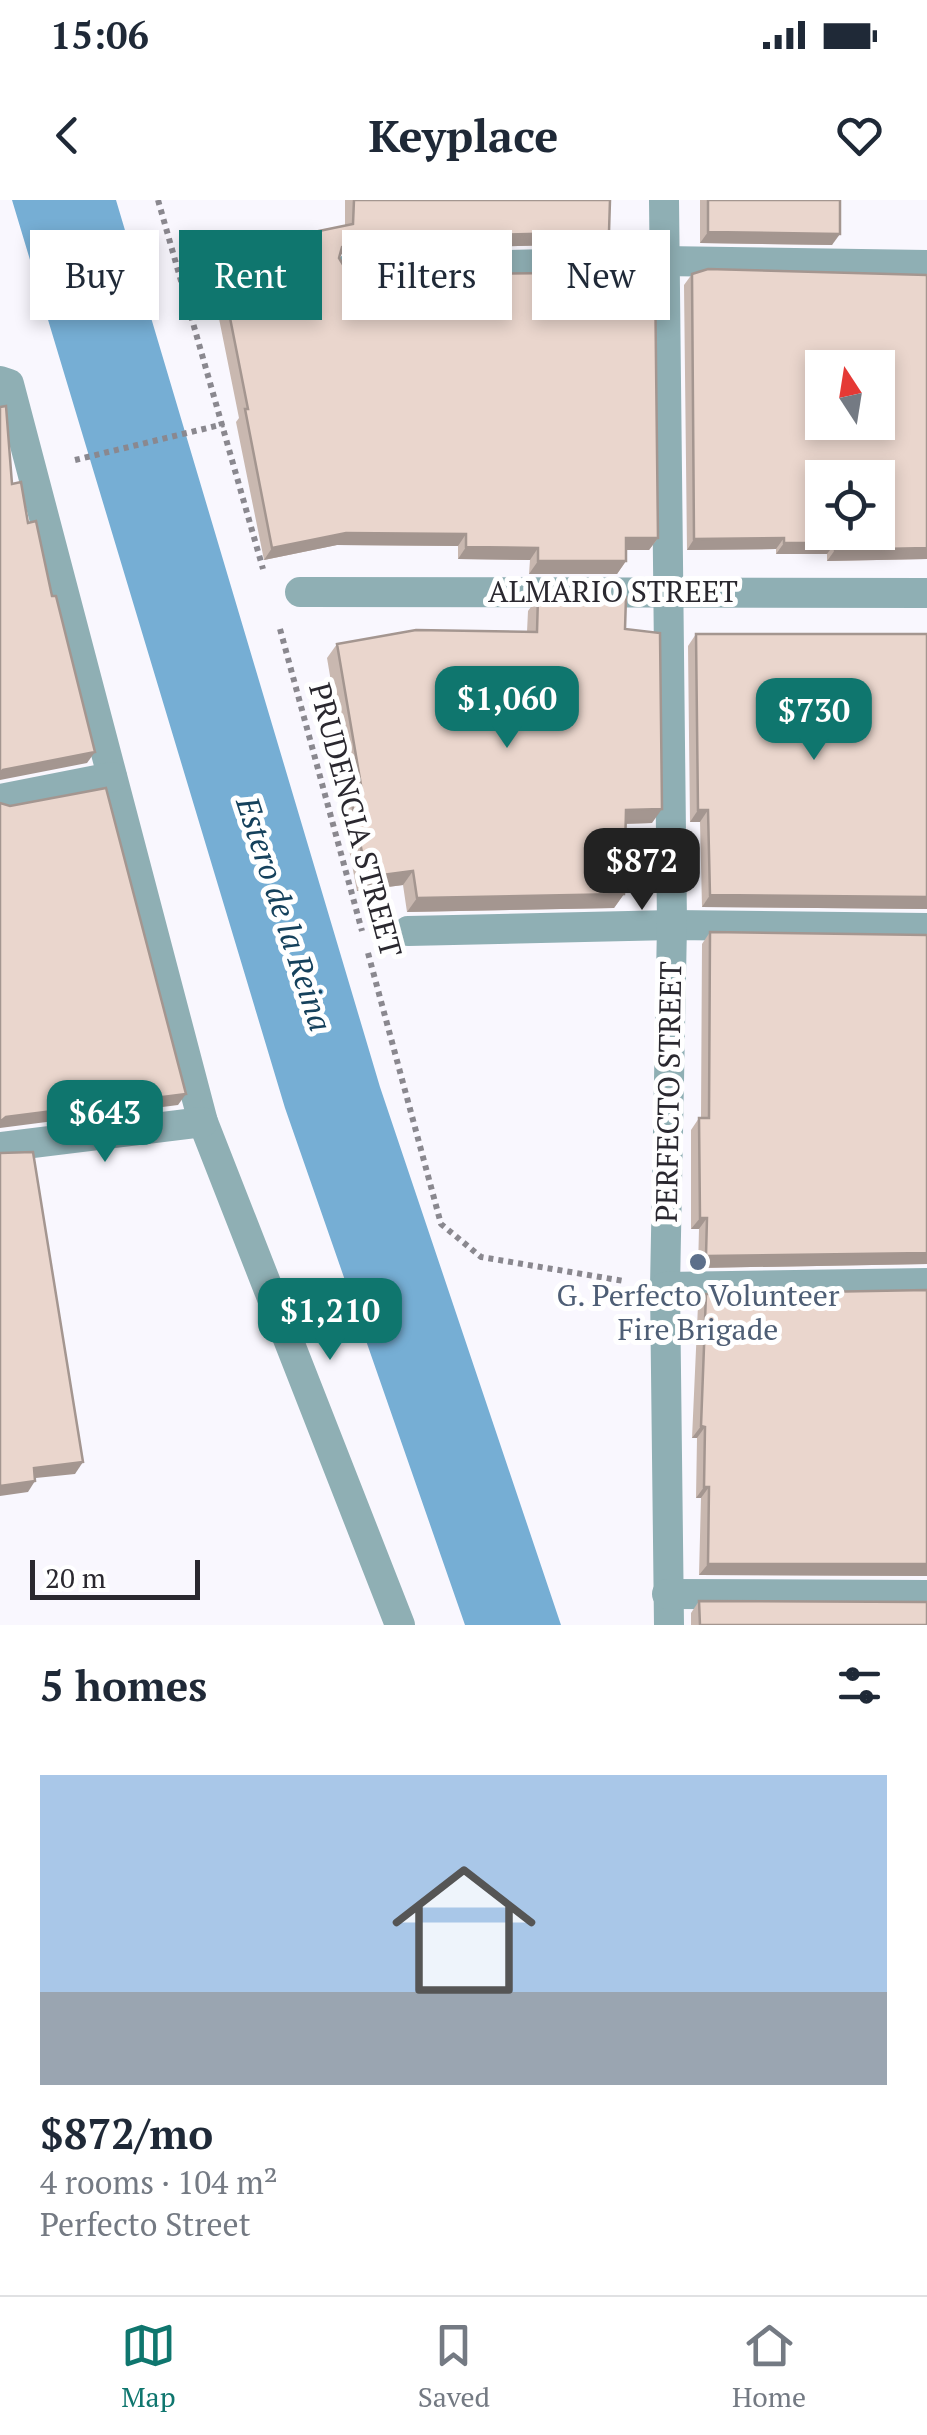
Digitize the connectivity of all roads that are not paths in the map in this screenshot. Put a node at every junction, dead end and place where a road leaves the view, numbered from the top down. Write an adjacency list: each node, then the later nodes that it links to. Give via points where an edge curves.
1 (664, 200): 2 (street, PERFECTO STREET)
2 (664, 230)
3 (670, 262): 4 (street)
4 (927, 265)
5 (663, 320): 8 (street, PERFECTO STREET)
6 (0, 380): 10 (street, via 9,384 44,468)
7 (300, 592): 8 (street, ALMARIO STREET)
8 (665, 592): 9 (street, ALMARIO STREET); 12 (street, PERFECTO STREET)
9 (927, 594)
10 (112, 777): 11 (street); 15 (street)
11 (0, 799)
12 (672, 925): 13 (street); 14 (street); 18 (street, PERFECTO STREET)
13 (927, 928)
14 (408, 931)
15 (203, 1122): 16 (street); 21 (street)
16 (0, 1147)
17 (927, 1283): 18 (street)
18 (665, 1287): 19 (street, PERFECTO STREET)
19 (667, 1594): 20 (street); 22 (street, PERFECTO STREET)
20 (927, 1594)
21 (400, 1625)
22 (669, 1625)

